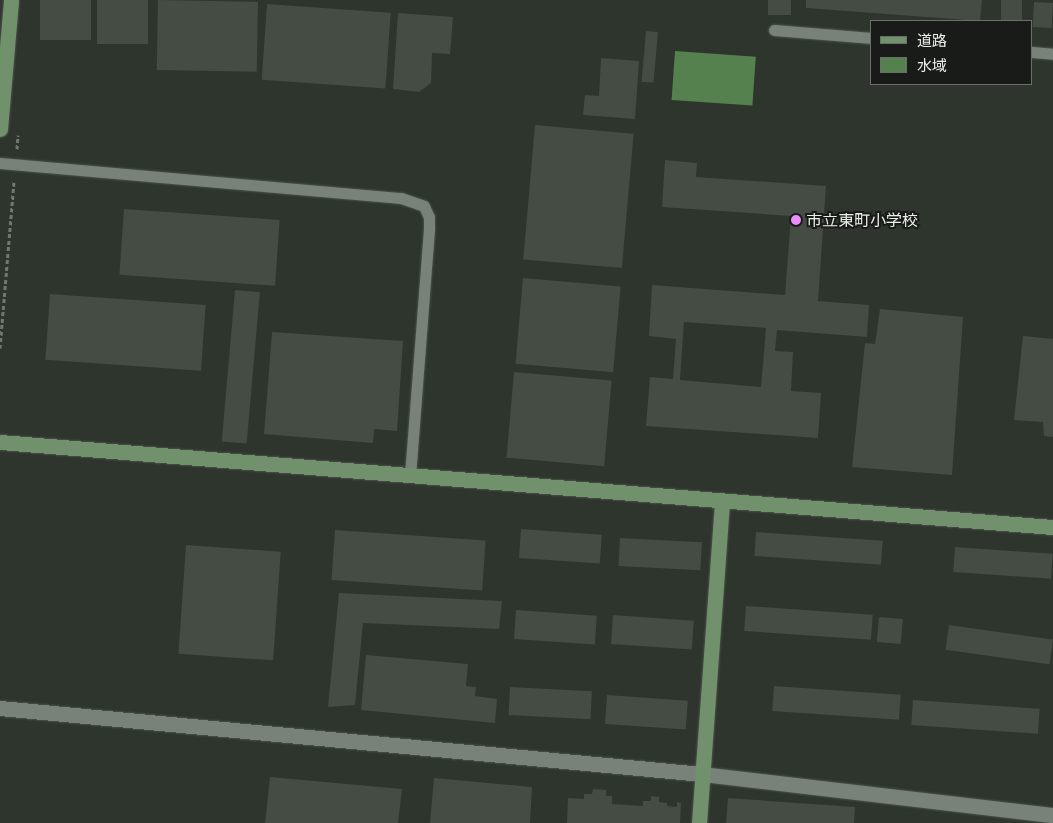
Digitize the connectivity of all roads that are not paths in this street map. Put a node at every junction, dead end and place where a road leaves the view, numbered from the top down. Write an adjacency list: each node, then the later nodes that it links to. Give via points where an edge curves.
1 (11, 0): 6 (street)
2 (774, 30): 3 (lane)
3 (870, 38)
4 (1033, 52): 5 (lane)
5 (1053, 54)
6 (0, 129)
7 (0, 162): 9 (lane, via 401,198 424,206 429,217 429,229)
8 (0, 442): 9 (street)
9 (410, 476): 10 (street)
10 (722, 502): 11 (street); 13 (street)
11 (1053, 527)
12 (0, 708): 13 (street)
13 (702, 774): 14 (street); 15 (street)
14 (1053, 815)
15 (699, 823)

